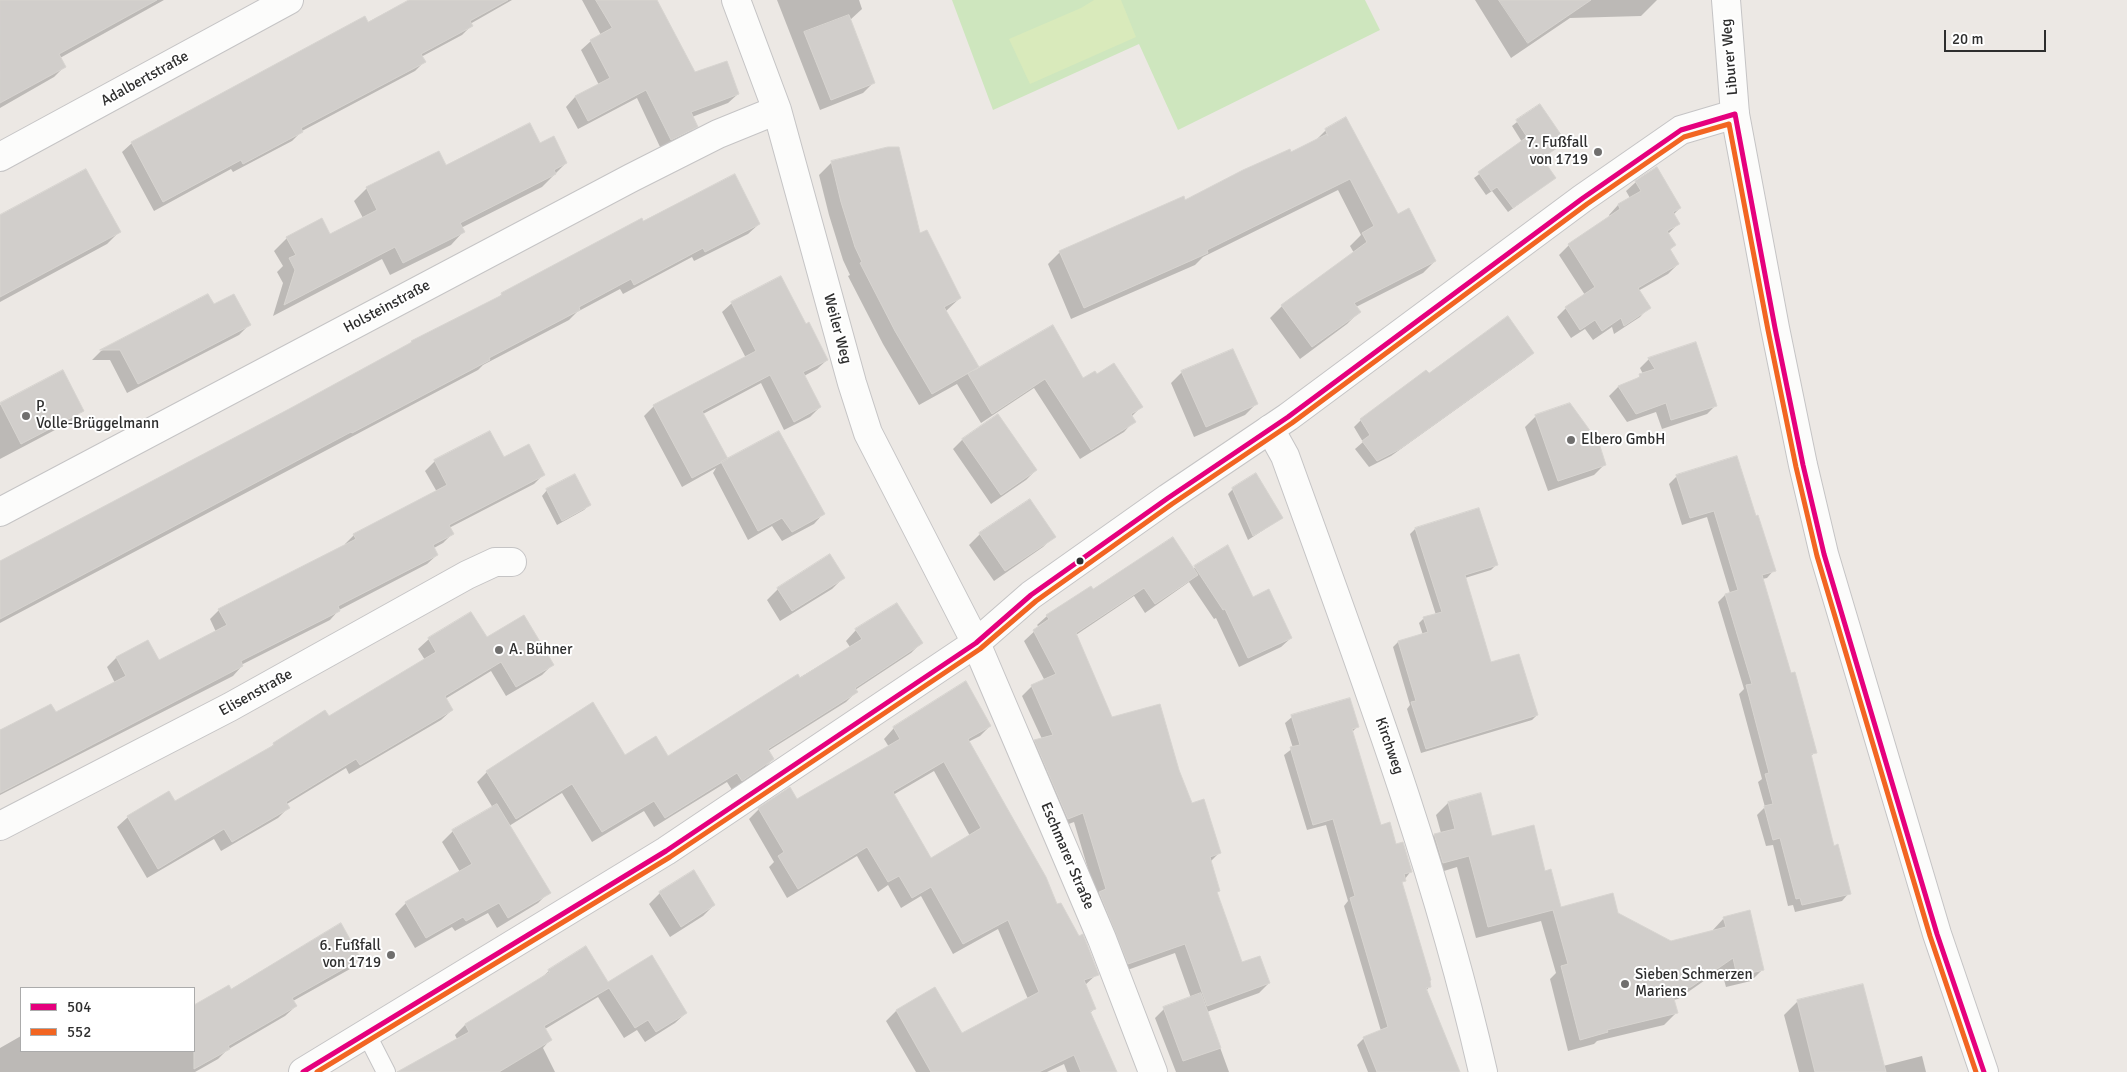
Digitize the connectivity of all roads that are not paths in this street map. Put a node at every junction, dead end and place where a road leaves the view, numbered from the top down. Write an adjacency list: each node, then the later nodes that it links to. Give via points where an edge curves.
1 (289, 0): 6 (street, Adalbertstraße)
2 (736, 0): 4 (street, Weiler Weg)
3 (1726, 0): 5 (street, Liburer Weg)
4 (777, 110): 8 (street, Holsteinstraße, via 718,134 631,178); 10 (street, Weiler Weg, via 868,433)
5 (1735, 114): 7 (street, via 1681,130 1583,198); 17 (street, Liburer Weg, via 1777,337 1824,554 1937,934)
6 (0, 157)
7 (1270, 430): 10 (street, via 1031,595); 16 (street, Kirchweg, via 1285,456 1399,778 1436,894)
8 (0, 512)
9 (512, 562): 11 (street, Elisenstraße, via 495,562 467,575 230,708)
10 (976, 642): 12 (street, via 666,851); 15 (street, Eschmarer Straße, via 1102,939)
11 (0, 826)
12 (366, 1033): 13 (street); 14 (lane)
13 (316, 1069)
14 (386, 1072)
15 (1153, 1072)
16 (1483, 1072)
17 (1984, 1072)

